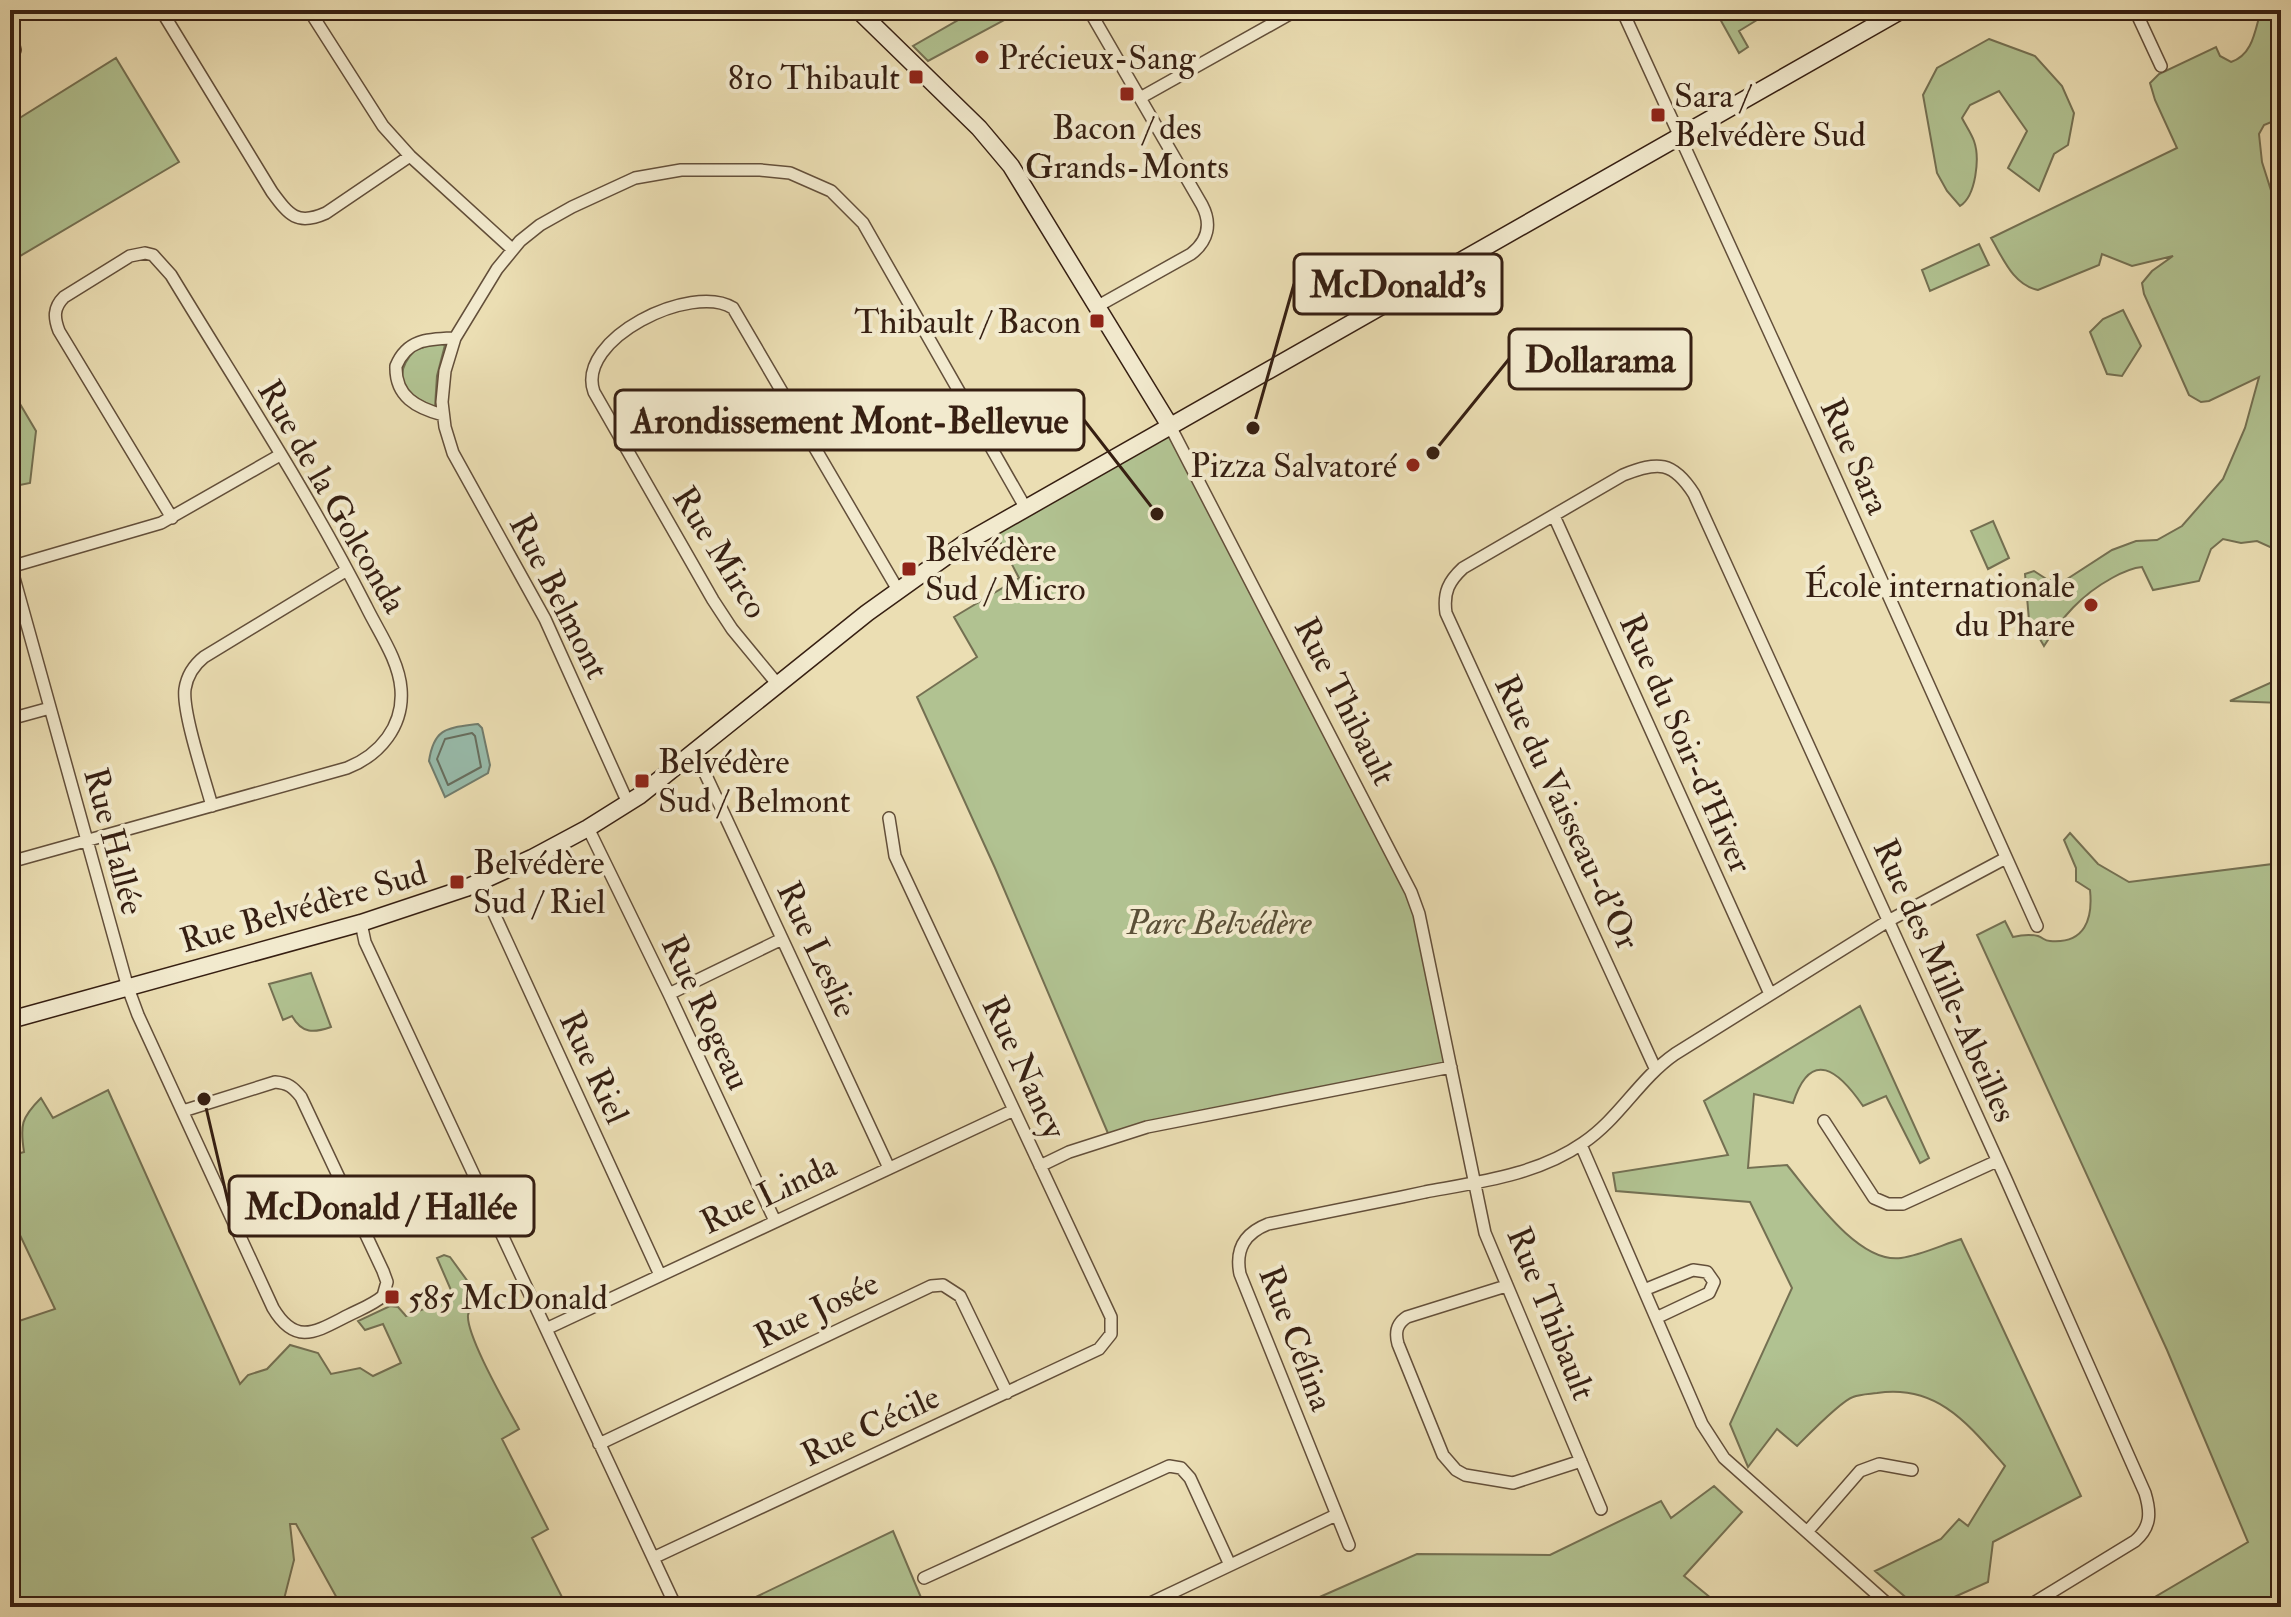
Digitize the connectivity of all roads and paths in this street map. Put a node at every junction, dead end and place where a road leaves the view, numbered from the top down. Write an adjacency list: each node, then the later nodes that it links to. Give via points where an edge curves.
1 (161, 10): 14 (street, via 272,192 297,219 326,213)
2 (309, 10): 14 (street, via 367,104)
3 (858, 10): 16 (street, Rue Thibault, via 1011,166)
4 (1089, 10): 12 (street)
5 (1297, 10): 12 (street)
6 (1622, 10): 13 (street, Rue Sara)
7 (1902, 10): 13 (street, Rue Belvédère Sud)
8 (2135, 10): 11 (street)
9 (10, 30): 10 (street, via 15,50)
10 (10, 62)
11 (2161, 66)
12 (1140, 98): 16 (street, via 1209,226 1200,248)
13 (1680, 137): 19 (street, Rue Belvédère Sud); 36 (street, Rue Sara)
14 (410, 156): 15 (street)
15 (512, 249): 17 (street, Rue Belmont); 21 (street, Rue Belmont, via 572,207 650,174 775,171 818,184 863,223)
16 (1098, 306): 19 (street, Rue Thibault)
17 (455, 338): 18 (street, Rue Belmont, via 445,371); 18 (street, via 419,341 408,347 396,366 406,398)
18 (443, 415): 31 (street, Rue Belmont, via 453,453 539,608)
19 (1170, 426): 21 (street, Rue Belvédère Sud); 47 (street, Rue Thibault, via 1411,892)
20 (280, 455): 23 (street); 23 (street, Rue de la Golconda, via 165,266 153,255 130,256 64,297 55,317); 25 (street, Rue de la Golconda)
21 (1025, 507): 26 (street, Rue Belvédère Sud)
22 (1554, 516): 39 (street, Rue des Mille-Abeilles, via 1623,475 1652,465 1677,472 1694,494); 45 (street, Rue du Soir-d'Hiver); 48 (street, Rue du Vaisseau-d'Or, via 1452,578 1445,593 1446,613)
23 (172, 518): 24 (street)
24 (11, 567): 28 (street, Rue Hallée)
25 (347, 570): 32 (street, via 204,657 193,669 185,687 186,706); 32 (street, Rue de la Golconda, via 399,677 400,712 391,733 377,751 347,768)
26 (898, 590): 27 (street, Rue Belvédère Sud); 27 (street, Rue Mirco, via 733,308 718,301 687,304 654,314 618,336 591,369 594,392 713,600)
27 (779, 686): 30 (street, Rue Belvédère Sud)
28 (50, 708): 29 (street); 35 (street, Rue Hallée)
29 (10, 719)
30 (693, 755): 31 (street, Rue Belvédère Sud); 42 (street, Rue Leslie)
31 (628, 803): 34 (street, Rue Belvédère Sud)
32 (212, 806): 35 (street, Rue de la Golconda)
33 (889, 818): 49 (street, Rue Nancy, via 895,856)
34 (588, 828): 38 (street, Rue Belvédère Sud); 44 (street, Rue Rogeau)
35 (86, 841): 37 (street, Rue de la Golconda); 43 (street, Rue Hallée)
36 (2006, 858): 39 (street); 41 (street, Rue Sara)
37 (10, 862)
38 (480, 883): 40 (street, Rue Belvédère Sud); 58 (street, Rue Riel)
39 (1888, 921): 45 (street); 53 (street, Rue des Mille-Abeilles)
40 (361, 923): 43 (street, Rue Belvédère Sud); 62 (street, via 365,942)
41 (2037, 926)
42 (782, 939): 44 (street); 55 (street, Rue Leslie)
43 (128, 988): 46 (street, Rue Belvédère Sud); 50 (street, Rue Hallée)
44 (669, 994): 57 (street, Rue Rogeau)
45 (1770, 994): 48 (street)
46 (10, 1020)
47 (1451, 1067): 54 (street, via 1147,1127); 56 (street, Rue Thibault)
48 (1655, 1068): 52 (street)
49 (1014, 1110): 54 (street, Rue Nancy); 55 (street, Rue Linda)
50 (183, 1111): 50 (street, Rue Hallée, via 281,1321 297,1332 316,1332 378,1300 387,1282 294,1088 275,1082)
51 (1824, 1121): 53 (street, via 1874,1198 1888,1204 1903,1204)
52 (1581, 1145): 56 (street, via 1542,1165); 60 (street)
53 (1997, 1161): 78 (street, Rue des Mille-Abeilles, via 2145,1493 2150,1517 2135,1541)
54 (1040, 1166): 63 (street, Rue Nancy, via 1111,1317)
55 (889, 1168): 57 (street, Rue Linda)
56 (1475, 1182): 59 (street, Rue Thibault, via 1485,1233); 69 (street, Rue Célina, via 1268,1224 1256,1229 1238,1254 1240,1274)
57 (775, 1221): 58 (street, Rue Linda)
58 (660, 1275): 62 (street, Rue Linda)
59 (1506, 1286): 66 (street, Rue Thibault); 66 (street, via 1407,1317 1398,1325 1398,1344 1430,1424 1450,1464 1465,1475 1513,1483)
60 (1644, 1290): 61 (street); 61 (street, via 1693,1270 1707,1272 1714,1282 1709,1293)
61 (1656, 1318): 70 (street, via 1702,1424 1724,1458)
62 (546, 1329): 65 (street)
63 (1109, 1340): 64 (street, Rue Cécile)
64 (1007, 1393): 65 (street, Rue Josée, via 960,1296 943,1285 931,1286); 72 (street, Rue Cécile)
65 (599, 1444): 72 (street)
66 (1581, 1461): 68 (street, Rue Thibault)
67 (1912, 1470): 70 (street, via 1879,1464 1860,1471)
68 (1601, 1509)
69 (1336, 1515): 71 (street, Rue Célina); 73 (street)
70 (1807, 1532): 77 (street)
71 (1349, 1545)
72 (653, 1558): 75 (street)
73 (1230, 1565): 74 (street, via 1190,1478 1181,1468 1169,1466); 76 (street)
74 (924, 1578)
75 (676, 1607)
76 (1142, 1607)
77 (1891, 1607)
78 (2027, 1607)

